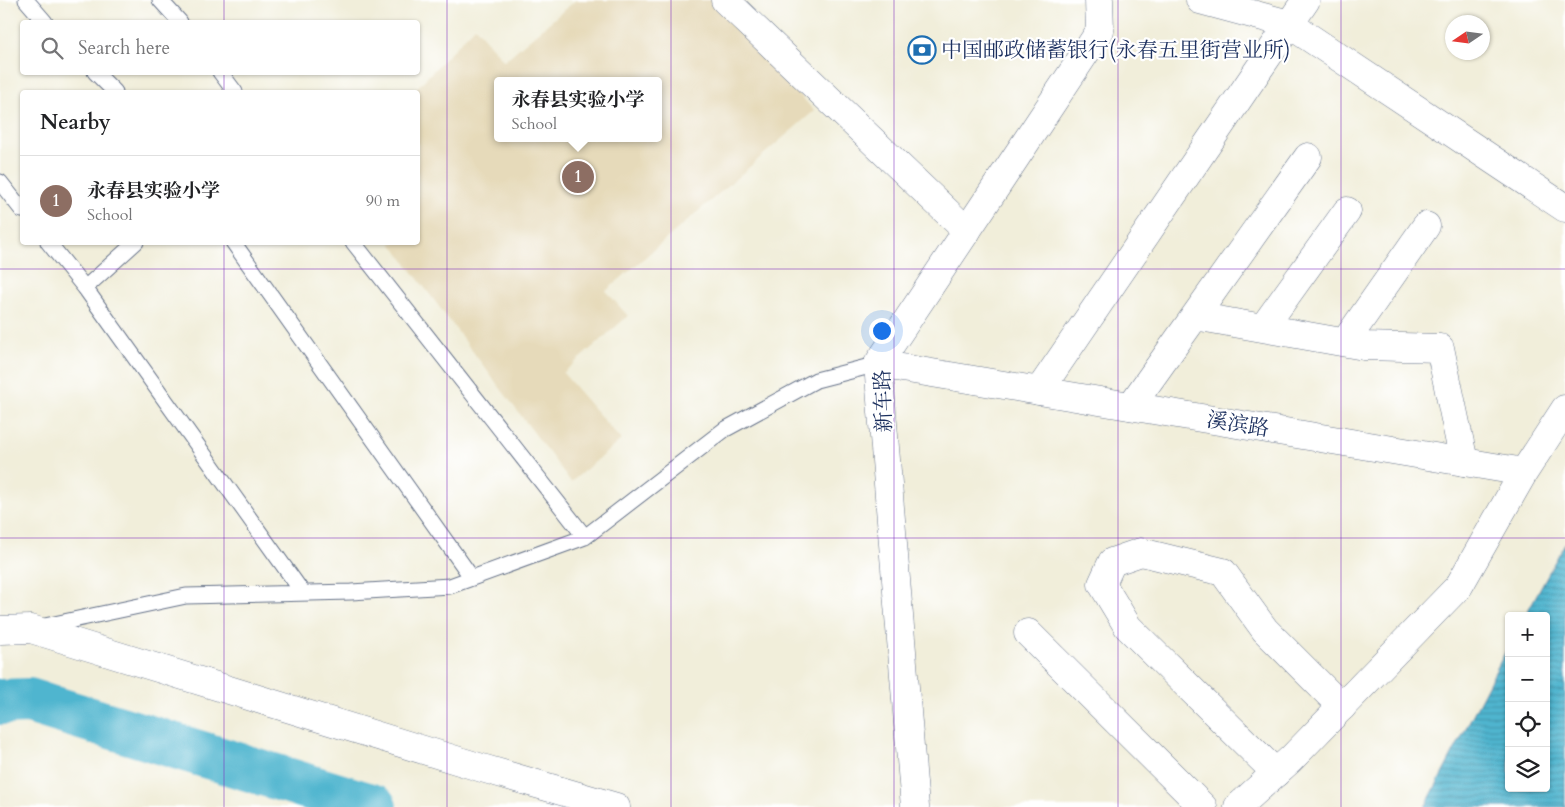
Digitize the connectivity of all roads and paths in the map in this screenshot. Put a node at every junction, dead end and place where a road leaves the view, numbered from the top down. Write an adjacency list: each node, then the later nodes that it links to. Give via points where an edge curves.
1 (26, 0): 7 (lane)
2 (160, 0): 8 (lane)
3 (726, 0): 20 (street)
4 (1099, 0): 20 (street, 新车路, via 1100,31)
5 (1200, 0): 9 (street)
6 (1306, 0): 9 (street)
7 (44, 20)
8 (178, 20)
9 (1289, 24): 17 (street); 30 (street)
10 (98, 75): 12 (lane)
11 (222, 75): 13 (lane)
12 (113, 90)
13 (234, 90)
14 (1308, 157): 26 (street)
15 (0, 182): 16 (lane)
16 (20, 207)
17 (1565, 208)
18 (1347, 211): 27 (street)
19 (1426, 226): 28 (street)
20 (967, 231): 29 (street, 新车路)
21 (50, 245): 25 (lane)
22 (133, 245): 25 (lane)
23 (235, 245): 36 (lane)
24 (355, 245): 35 (lane)
25 (85, 288): 37 (lane)
26 (1195, 316): 27 (street); 31 (street)
27 (1263, 328): 28 (street)
28 (1345, 342): 33 (street, via 1364,346 1440,348)
29 (878, 364): 30 (street, 溪滨路); 35 (lane, via 816,380 724,430); 44 (street, 新车路)
30 (1040, 391): 31 (street, 溪滨路)
31 (1131, 406): 33 (street, 溪滨路)
32 (1565, 408): 34 (street)
33 (1464, 462): 34 (street, 溪滨路)
34 (1524, 472): 41 (street, via 1459,586)
35 (584, 537): 36 (lane)
36 (472, 578): 37 (lane, via 450,586)
37 (303, 593): 38 (lane, via 186,596)
38 (31, 629): 39 (street); 43 (street)
39 (0, 630)
40 (1028, 633): 45 (street)
41 (1342, 707): 42 (street); 42 (street, via 1265,630 1223,572 1141,552 1112,562 1102,584 1128,627)
42 (1276, 773): 46 (street)
43 (616, 807)
44 (914, 807)
45 (1204, 807)
46 (1238, 807)

